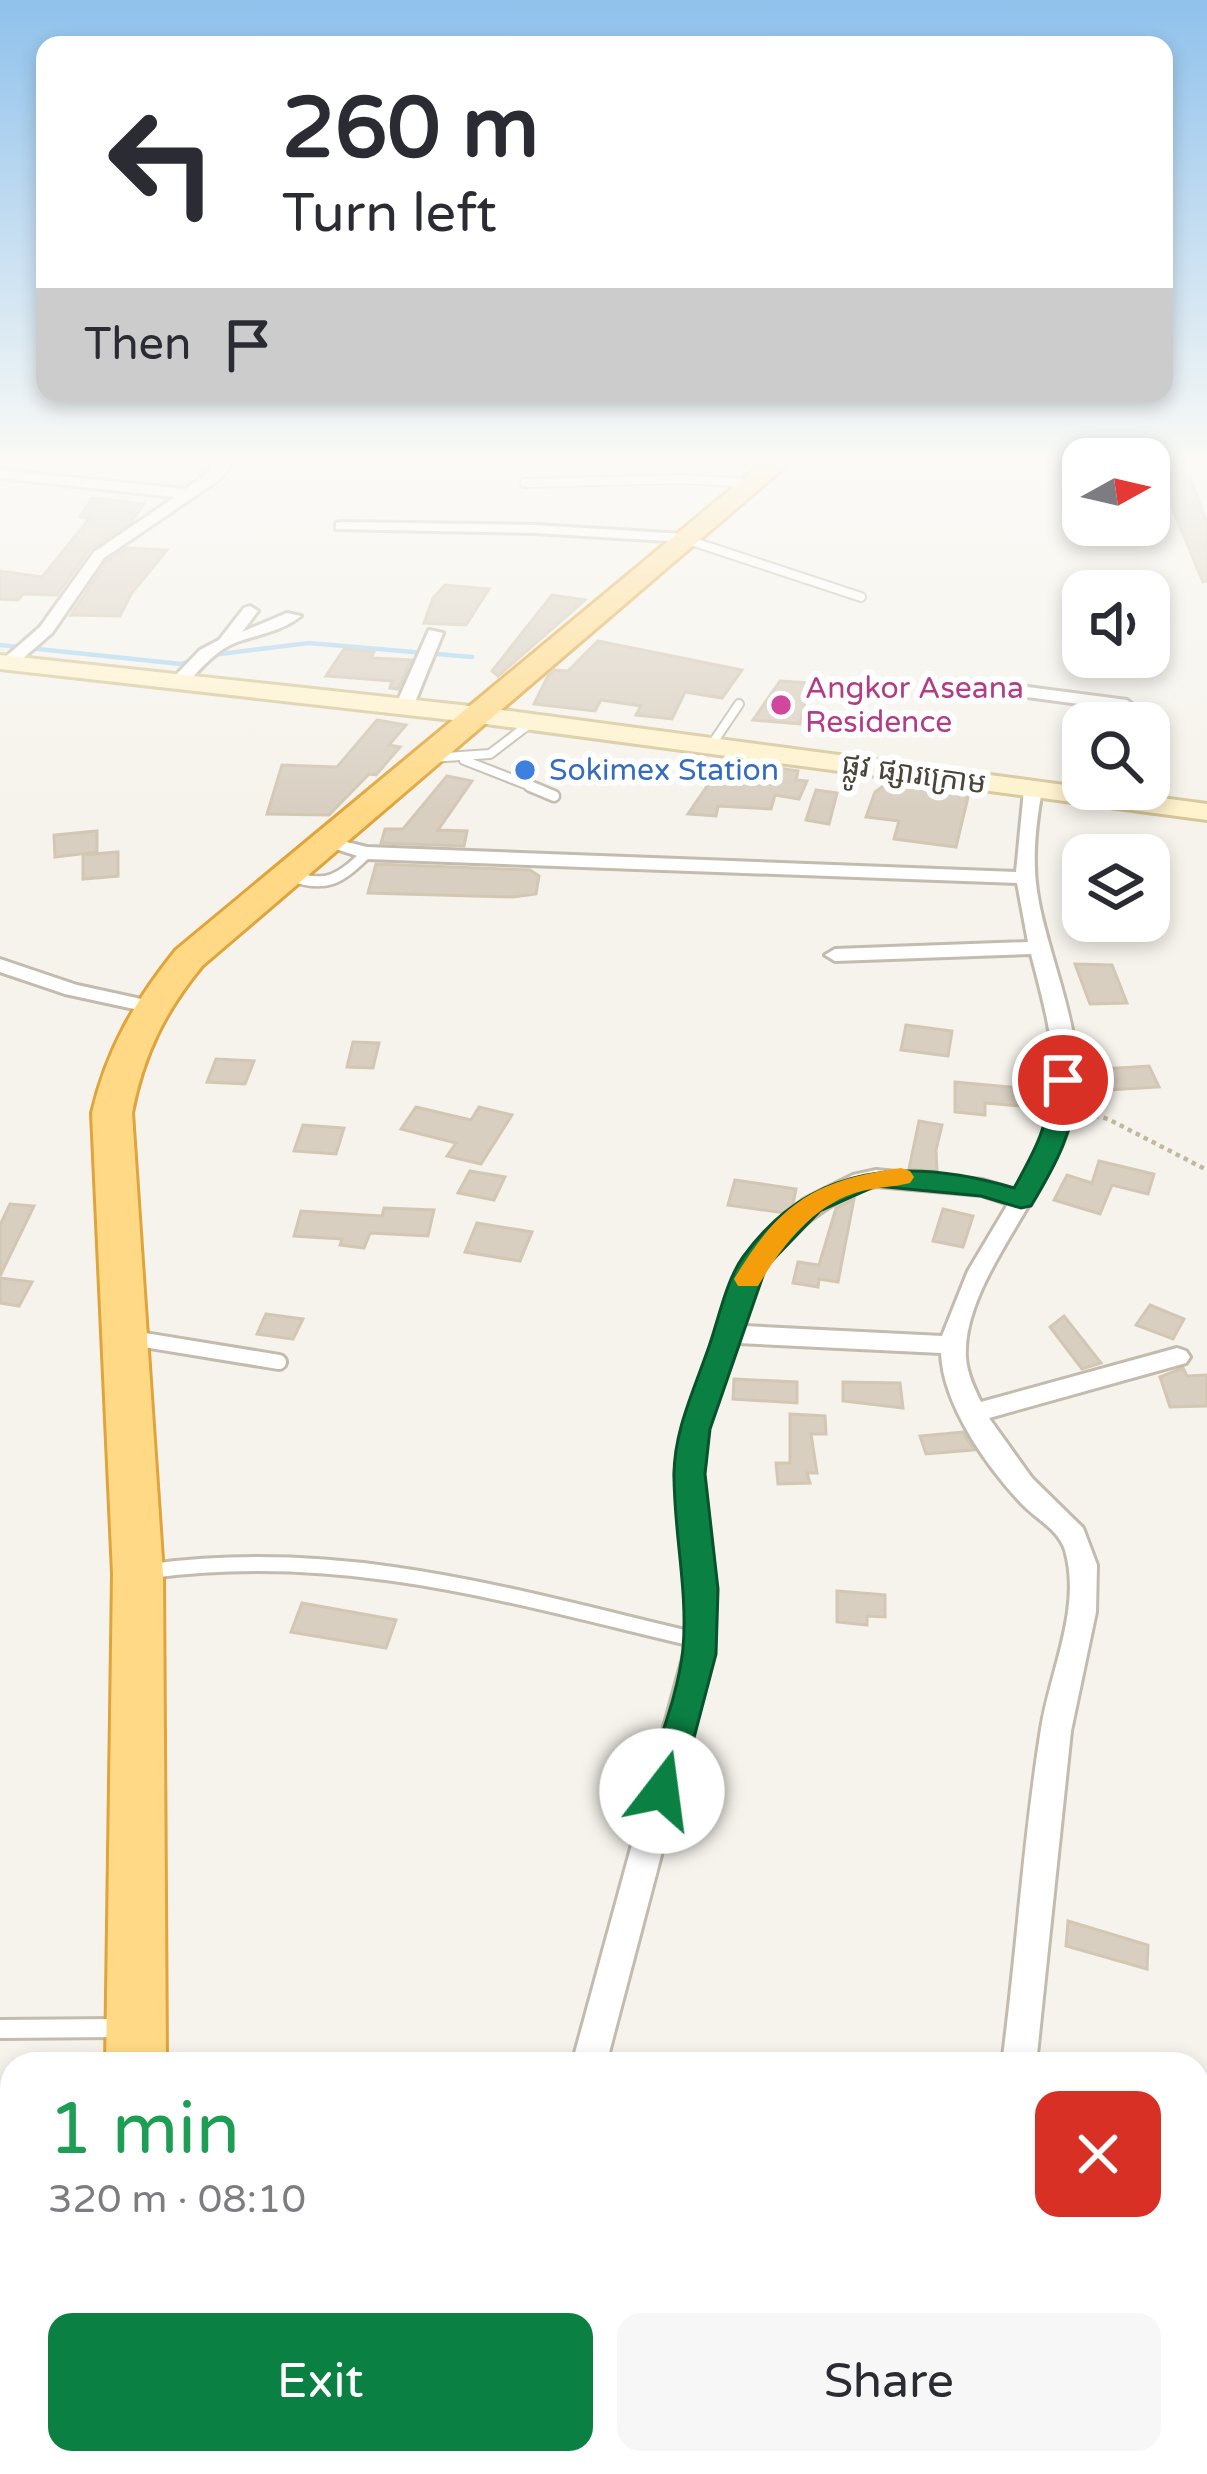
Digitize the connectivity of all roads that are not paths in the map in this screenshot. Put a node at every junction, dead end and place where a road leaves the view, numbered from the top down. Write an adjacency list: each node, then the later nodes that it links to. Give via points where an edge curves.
1 (80, 580): 9 (street, via 34,641)
2 (635, 580): 15 (highway)
3 (811, 580): 4 (lane)
4 (861, 597)
5 (250, 611): 8 (street)
6 (293, 616): 8 (street)
7 (435, 633): 14 (street)
8 (230, 638): 10 (street)
9 (9, 659): 10 (main road, ផ្លូវ ផ្សារក្រោម)
10 (192, 667): 14 (main road, ផ្លូវ ផ្សារក្រោម)
11 (973, 685): 12 (street)
12 (1105, 702)
13 (739, 704): 17 (lane)
14 (404, 707): 15 (main road, ផ្លូវ ផ្សារក្រោម)
15 (479, 715): 16 (main road, ផ្លូវ ផ្សារក្រោម); 18 (highway)
16 (532, 722): 17 (main road, ផ្លូវ ផ្សារក្រោម); 18 (lane, via 502,748)
17 (710, 747): 19 (main road, ផ្លូវ ផ្សារក្រោម)
18 (445, 758): 21 (lane); 24 (highway)
19 (1033, 790): 20 (main road, ផ្លូវ ផ្សារក្រោម); 27 (street)
20 (1062, 792)
21 (554, 796)
22 (1170, 805): 23 (main road, ផ្លូវ ផ្សារក្រោម)
23 (1207, 812)
24 (326, 843): 25 (street); 26 (highway)
25 (368, 853): 26 (lane, via 333,886); 27 (street)
26 (287, 875): 31 (highway, via 189,958)
27 (1026, 878): 28 (street)
28 (1043, 947): 29 (street); 32 (street, via 1064,1107)
29 (835, 955)
30 (0, 965): 31 (street)
31 (148, 1006): 34 (highway, via 122,1060 112,1113)
32 (1021, 1200): 33 (street, via 894,1176 853,1183 811,1205 770,1241); 35 (street)
33 (729, 1334): 35 (street); 40 (street, via 694,1429 689,1474)
34 (128, 1338): 37 (lane); 39 (highway)
35 (952, 1345): 38 (street)
36 (1177, 1357): 38 (street)
37 (279, 1362)
38 (974, 1413): 44 (street, via 1030,1496 1065,1524 1081,1573)
39 (138, 1574): 40 (lane, via 206,1560 326,1562); 42 (highway)
40 (700, 1641): 43 (street)
41 (0, 2029): 42 (lane)
42 (136, 2046)
43 (592, 2052)
44 (1020, 2052)

